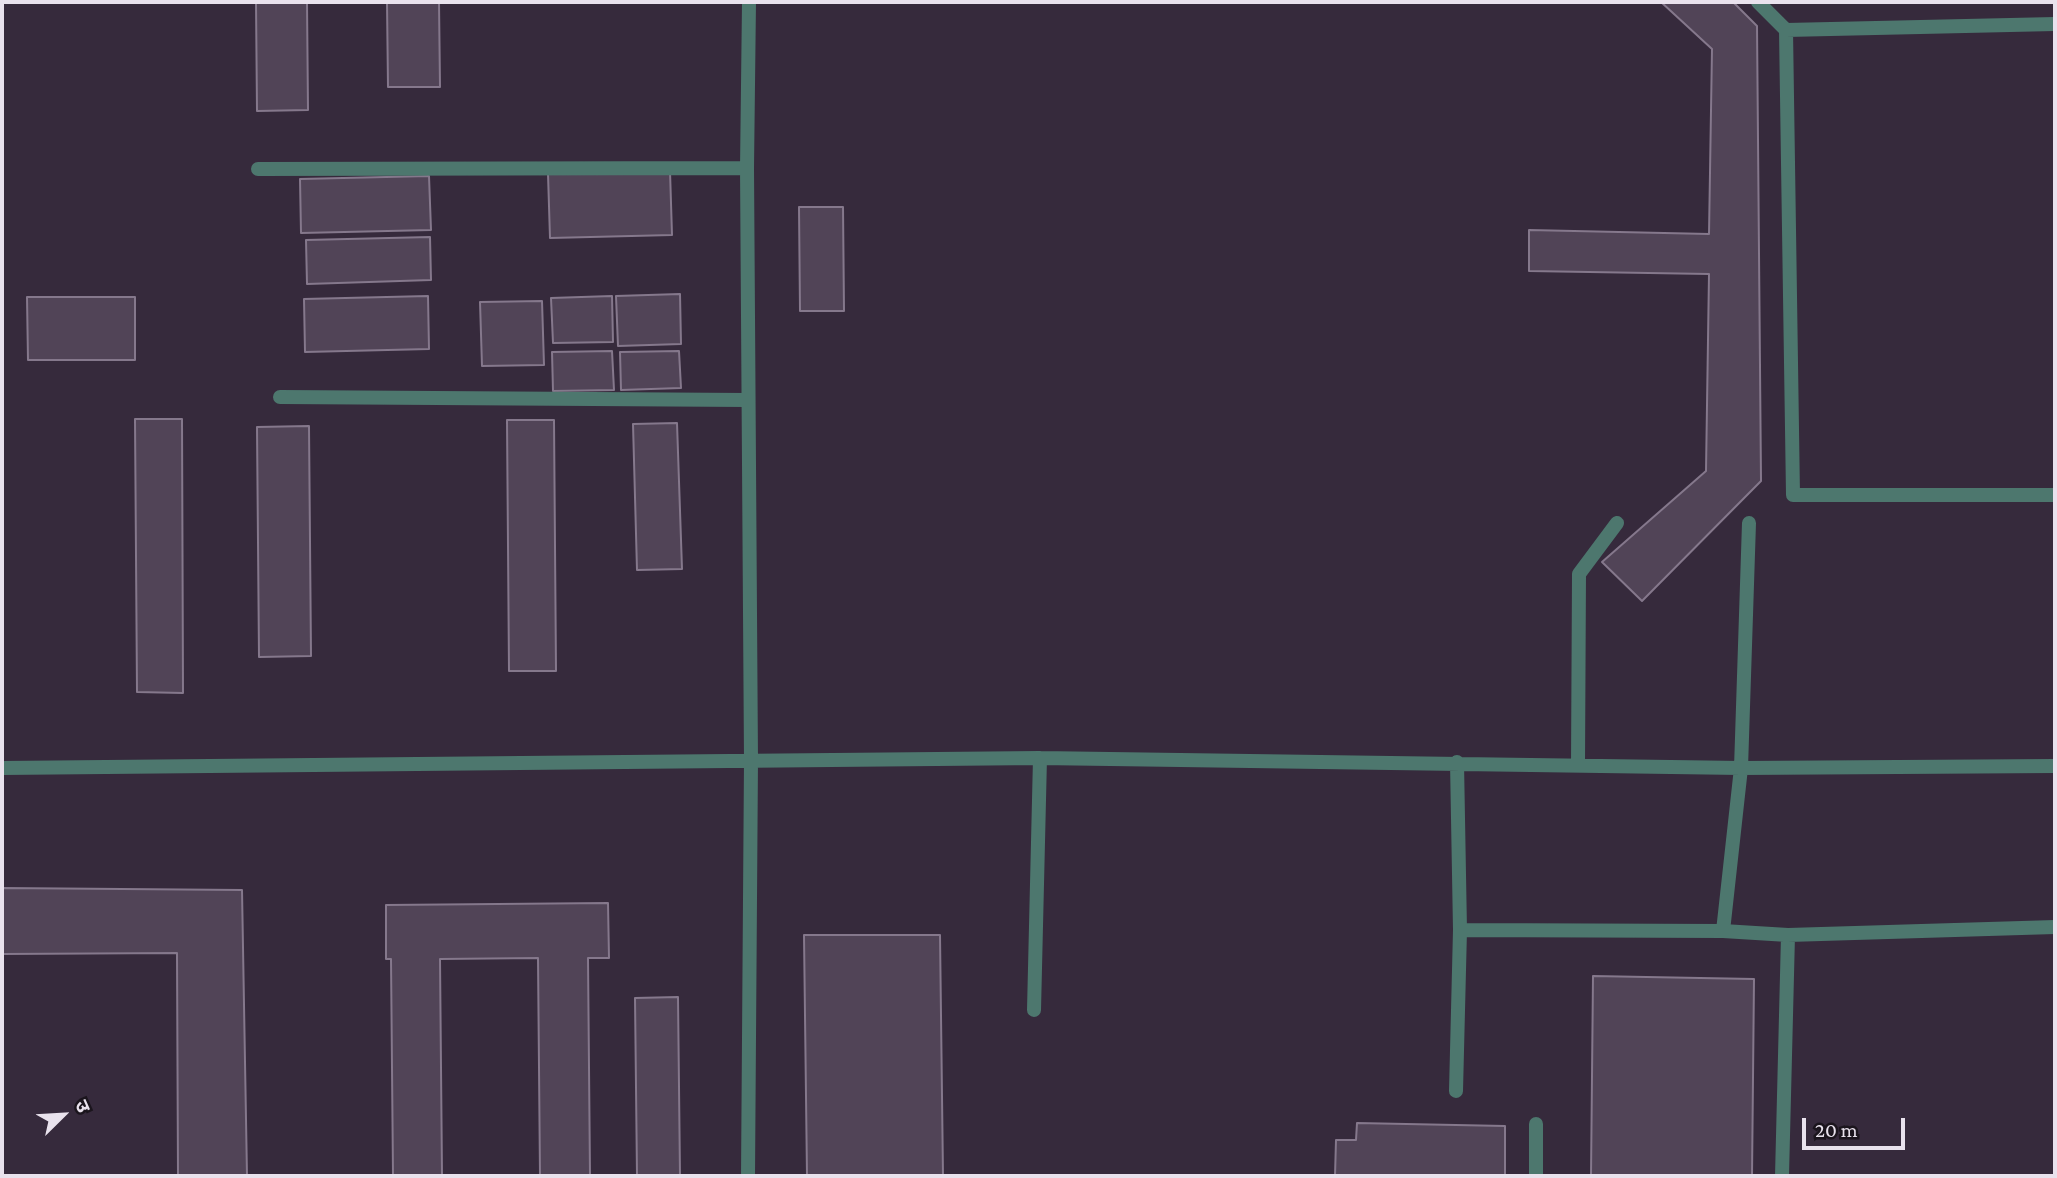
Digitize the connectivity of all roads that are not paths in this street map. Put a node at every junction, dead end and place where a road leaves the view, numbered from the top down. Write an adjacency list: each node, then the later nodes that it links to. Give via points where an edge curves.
1 (749, 2): 5 (street)
2 (1759, 2): 4 (street)
3 (2055, 24): 4 (street)
4 (1786, 30): 9 (street, via 1793,495)
5 (747, 168): 6 (street); 8 (street)
6 (258, 169)
7 (280, 397): 8 (street)
8 (747, 400): 13 (street)
9 (2055, 495)
10 (1618, 523): 15 (street, via 1579,574)
11 (1749, 523): 18 (street)
12 (1040, 758): 13 (street); 14 (street); 23 (street)
13 (751, 760): 17 (street); 26 (street)
14 (1457, 762): 15 (street); 20 (street)
15 (1578, 764): 18 (street)
16 (2055, 766): 18 (street)
17 (2, 768)
18 (1741, 768): 21 (street)
19 (2055, 927): 22 (street)
20 (1460, 930): 21 (street); 24 (street)
21 (1723, 931): 22 (street)
22 (1788, 935): 28 (street)
23 (1034, 1010)
24 (1456, 1091)
25 (1536, 1124): 27 (street)
26 (748, 1176)
27 (1536, 1176)
28 (1782, 1176)

